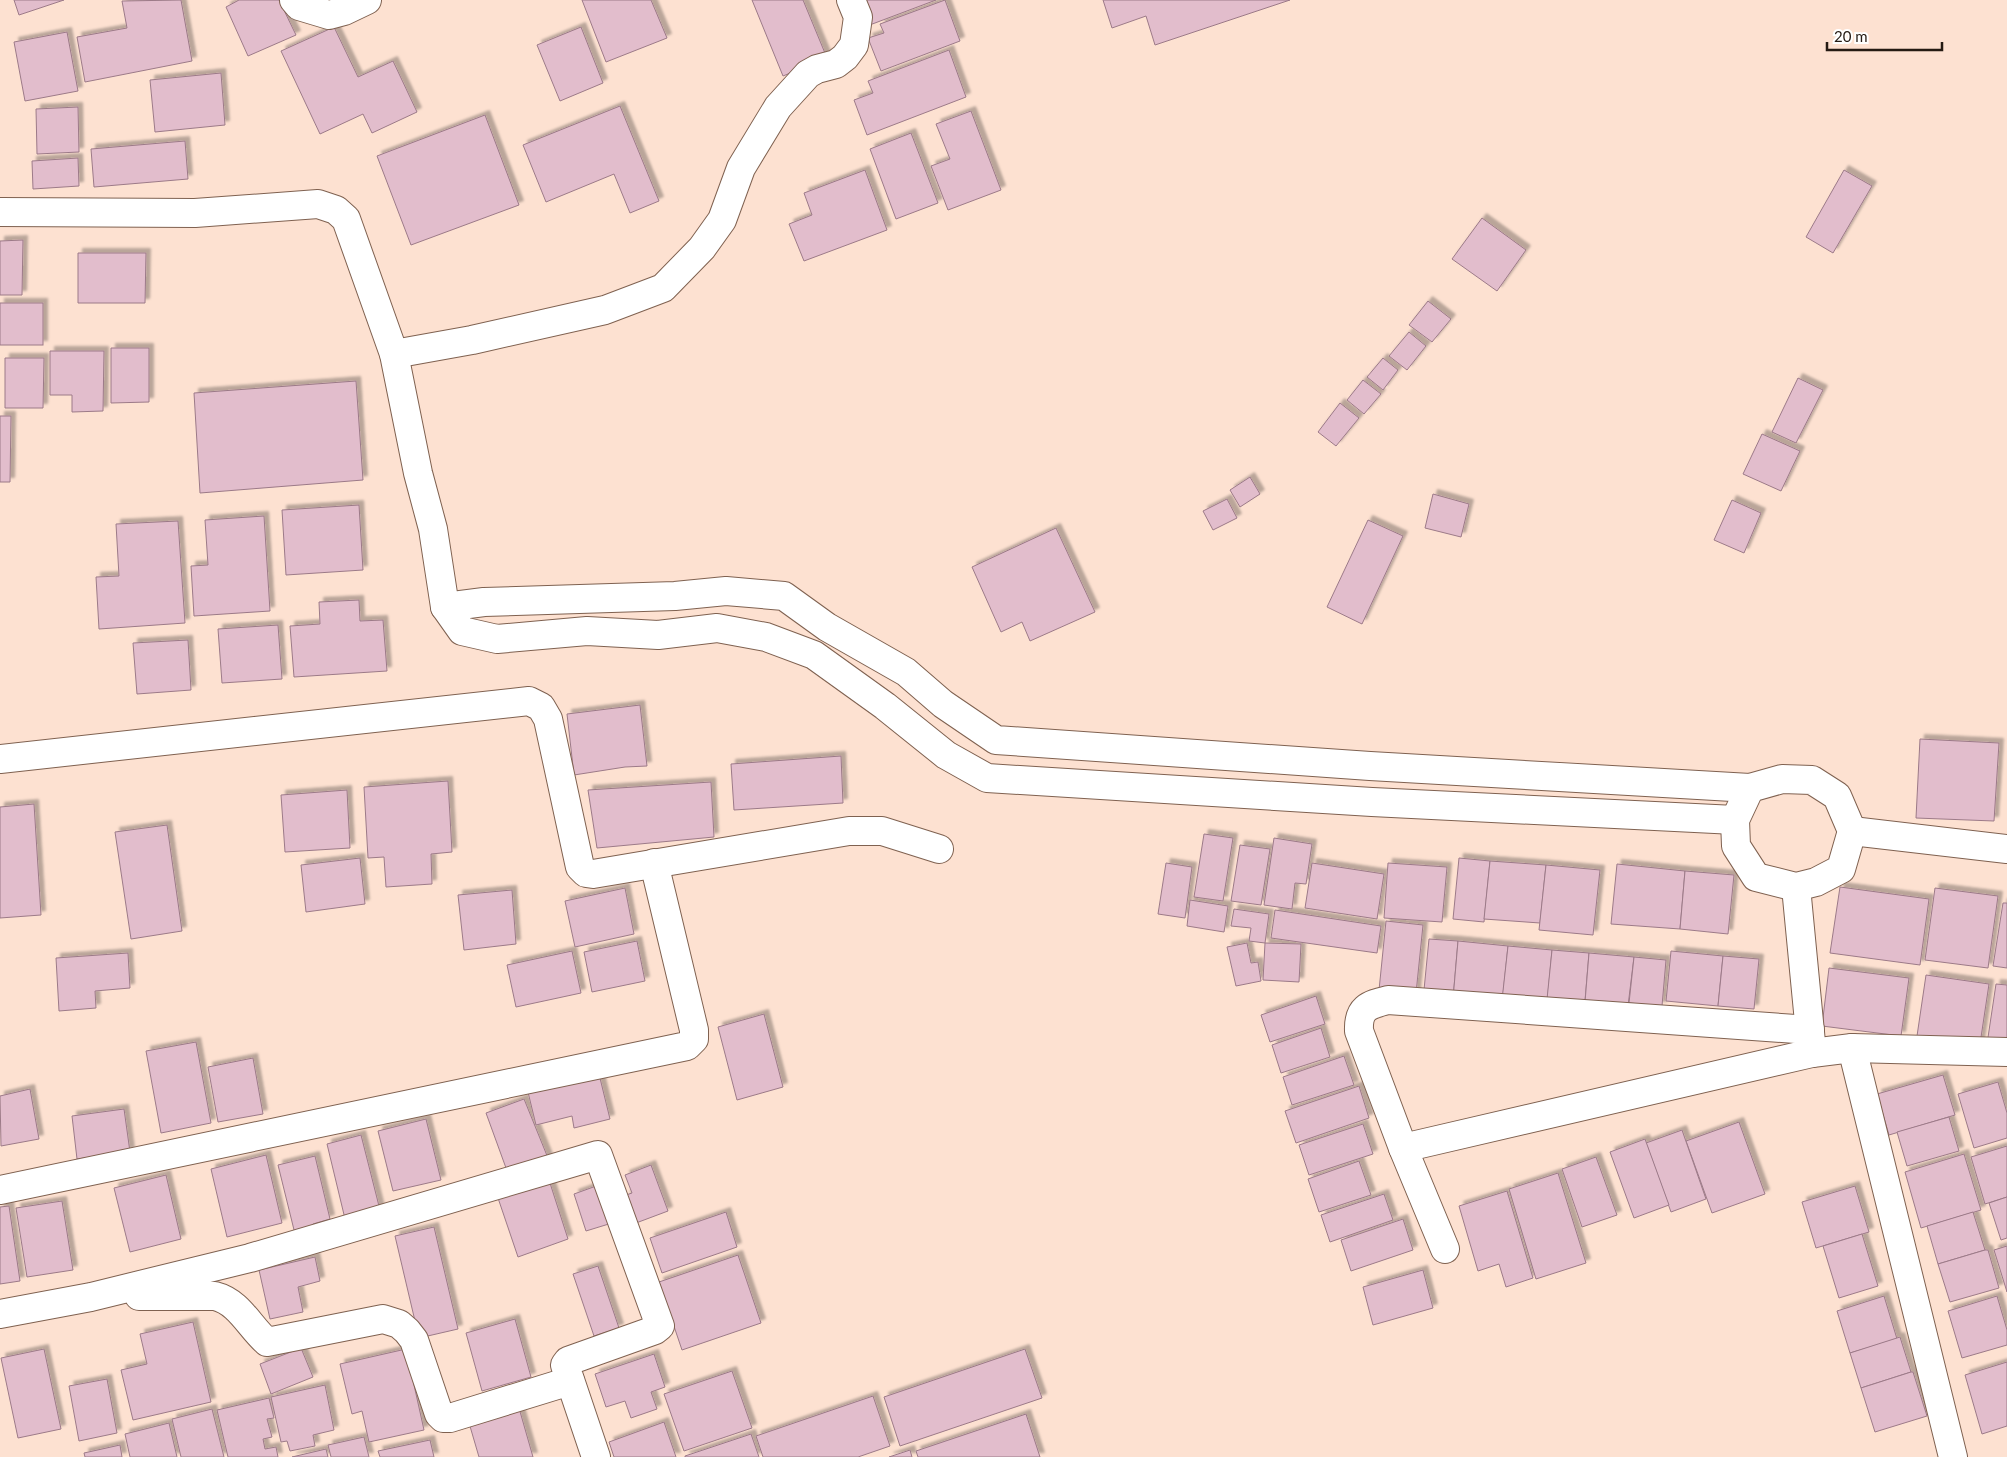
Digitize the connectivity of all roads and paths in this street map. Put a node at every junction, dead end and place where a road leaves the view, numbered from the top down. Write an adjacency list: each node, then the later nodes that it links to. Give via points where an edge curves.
1 (294, 0): 2 (street, via 299,6 329,15)
2 (367, 0)
3 (851, 0): 5 (street, via 858,16 854,45 836,64 817,68 808,74 778,107 741,168 722,220 702,248 663,288 605,310)
4 (0, 212): 5 (street, via 195,213 318,204 336,210 346,219)
5 (394, 354): 7 (street, via 433,529)
6 (784, 596): 7 (street, via 726,591 675,596 484,602); 8 (street); 10 (street, via 827,627 906,672 943,704 996,740)
7 (445, 607): 8 (street, via 462,631 497,639 587,631 658,635 717,628)
8 (766, 637): 11 (street, via 814,655 946,755 987,778)
9 (0, 759): 15 (street, via 529,701 541,707 548,719 582,870 593,874)
10 (1750, 788): 11 (street); 12 (street, via 1782,779 1812,780 1837,796)
11 (1735, 820): 16 (street, via 1736,846 1756,877)
12 (1852, 830): 14 (street); 16 (street, via 1842,869 1816,882)
13 (939, 849): 15 (street, via 882,831 849,831)
14 (2007, 849)
15 (654, 864): 21 (street, via 694,1030 694,1039 686,1046)
16 (1796, 887): 17 (street)
17 (1811, 1042): 18 (street); 20 (street); 20 (street, via 1388,1000 1372,1004 1363,1010 1358,1021 1359,1031)
18 (1852, 1048): 19 (street); 27 (street)
19 (2007, 1052)
20 (1403, 1148): 22 (street)
21 (0, 1190)
22 (1445, 1249)
23 (91, 1297): 24 (street); 25 (street, via 226,1298 267,1342 362,1322 391,1320 411,1335 443,1418); 25 (street, via 250,1258 598,1155 660,1326 568,1361 565,1365)
24 (0, 1314)
25 (570, 1381): 26 (street)
26 (596, 1457)
27 (1954, 1457)

